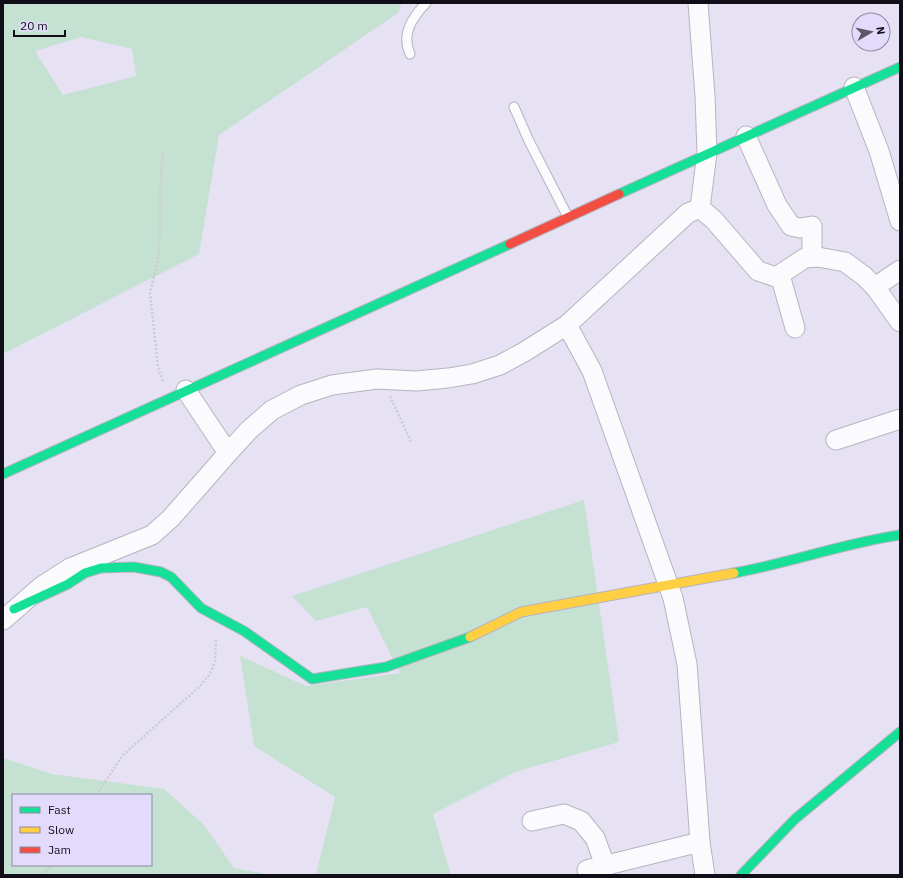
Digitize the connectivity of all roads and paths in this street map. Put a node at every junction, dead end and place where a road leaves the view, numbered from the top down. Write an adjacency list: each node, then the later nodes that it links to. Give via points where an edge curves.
1 (426, 3): 3 (lane, via 416,13 407,32 406,45)
2 (698, 3): 9 (street)
3 (410, 54)
4 (900, 67): 5 (street)
5 (854, 87): 7 (street); 12 (street, via 879,151)
6 (514, 107): 11 (lane, via 528,141)
7 (746, 136): 9 (street); 13 (street, via 777,205 792,226 812,226)
8 (164, 153): 22 (path, via 161,169 159,256 150,293 158,367)
9 (707, 153): 10 (street); 11 (street)
10 (700, 208): 15 (street, via 714,220 758,271 771,277); 18 (street, via 688,213)
11 (568, 217): 21 (street)
12 (900, 221)
13 (812, 257): 15 (street, via 805,258); 16 (street, via 845,262)
14 (900, 270): 16 (street)
15 (780, 275): 19 (street)
16 (875, 287): 17 (street)
17 (900, 322)
18 (567, 325): 20 (street, via 500,365 472,374 416,381); 29 (street, via 592,371)
19 (795, 328)
20 (382, 380): 25 (path); 26 (street, via 332,385 301,395 272,410)
21 (186, 390): 22 (street); 26 (street)
22 (168, 399): 27 (street)
23 (900, 419): 24 (street)
24 (836, 440)
25 (410, 442)
26 (228, 453): 31 (street, via 171,518 152,535 70,568 42,586)
27 (3, 474)
28 (900, 535): 29 (street, via 873,539 771,566)
29 (668, 584): 30 (street, via 521,612 459,642 386,667 312,679 244,631); 35 (street, via 687,664)
30 (213, 614): 31 (street, via 201,608 171,576 161,572 115,566 85,573); 33 (path, via 217,643 215,661 210,674 199,687 123,755)
31 (8, 615)
32 (900, 732): 40 (street, via 794,819)
33 (97, 794)
34 (532, 821): 37 (street, via 564,814 581,820 595,838)
35 (700, 842): 37 (street); 39 (street)
36 (49, 866): 38 (path)
37 (598, 870)
38 (43, 875)
39 (705, 875)
40 (741, 875)

